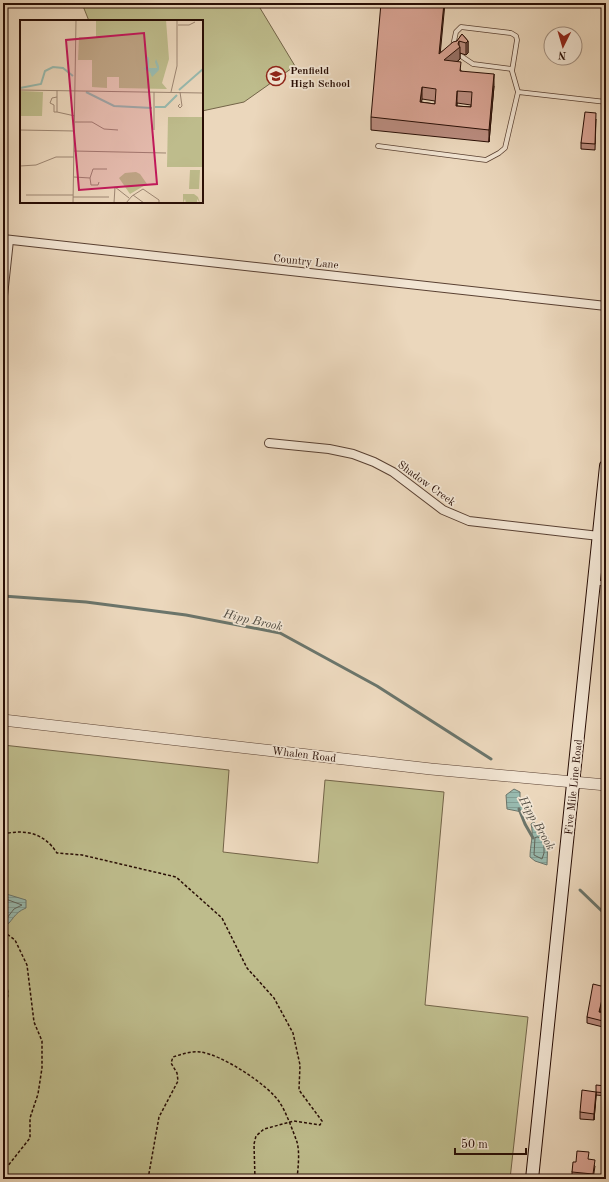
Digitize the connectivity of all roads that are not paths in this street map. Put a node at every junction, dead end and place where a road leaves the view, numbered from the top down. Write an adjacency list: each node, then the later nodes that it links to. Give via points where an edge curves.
1 (455, 51): 3 (lane, via 454,38 461,27 511,33 517,40)
2 (460, 56): 3 (lane, via 473,64)
3 (512, 70): 4 (lane)
4 (518, 92): 5 (lane); 6 (lane, via 505,148 486,160)
5 (606, 102)
6 (378, 146)
7 (6, 239): 8 (street); 9 (street, Country Lane)
8 (3, 296)
9 (606, 306)
10 (269, 443): 12 (street, Shadow Creek, via 329,449 374,462 393,472 443,510 469,521)
11 (606, 466): 12 (main road, Five Mile Line Road)
12 (599, 536): 13 (main road, Five Mile Line Road)
13 (594, 582): 14 (lane); 16 (main road, Five Mile Line Road)
14 (606, 584)
15 (3, 720): 16 (street, Whalen Road, via 431,769)
16 (574, 782): 17 (street, Whalen Road); 18 (main road, Five Mile Line Road)
17 (606, 785)
18 (532, 1179)

